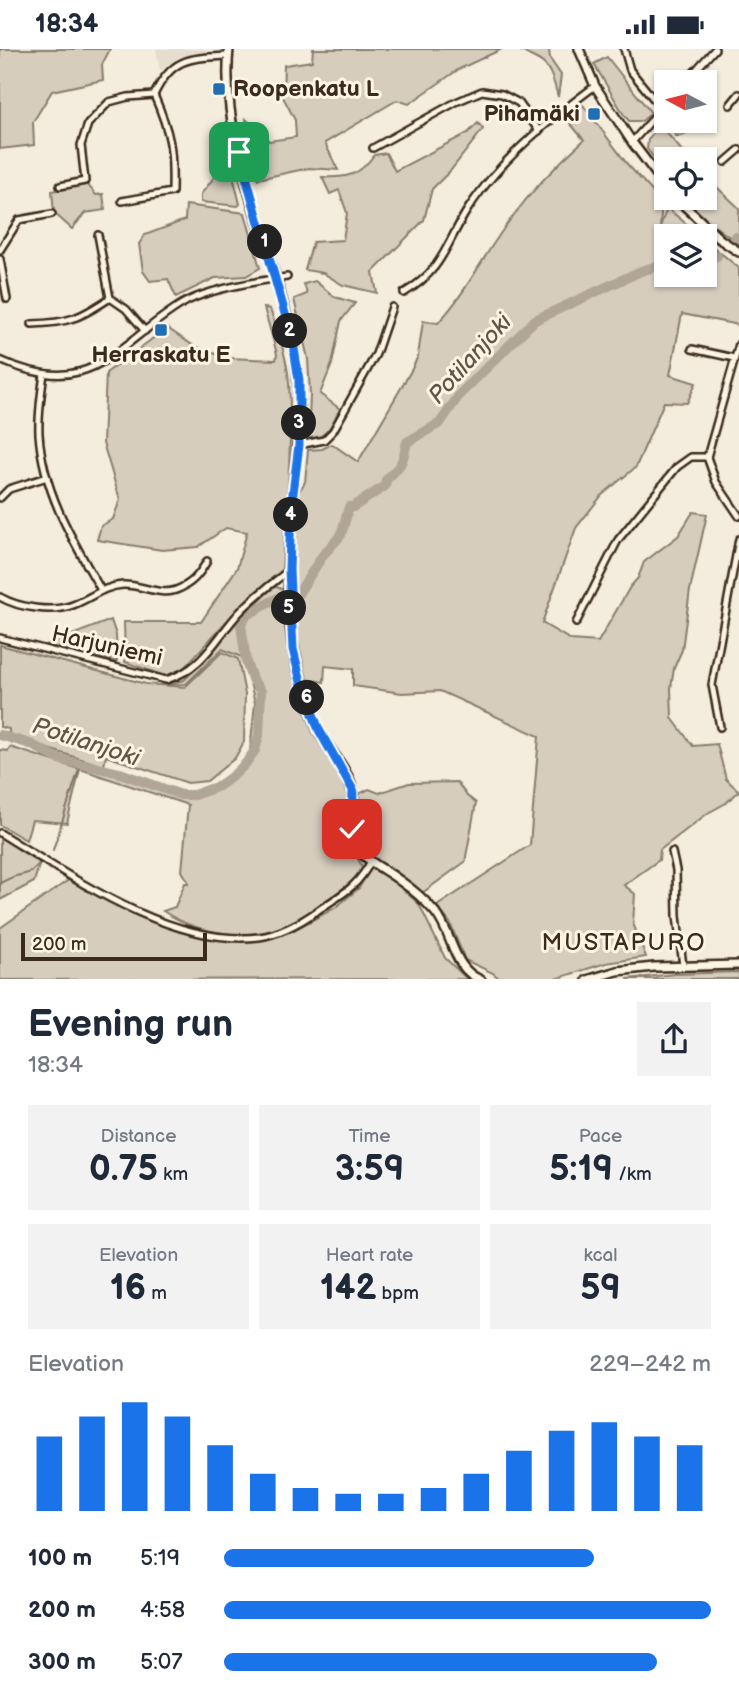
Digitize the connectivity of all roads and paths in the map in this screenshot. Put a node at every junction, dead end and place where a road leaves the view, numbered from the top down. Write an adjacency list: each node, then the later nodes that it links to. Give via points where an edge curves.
1 (579, 49): 6 (street)
2 (624, 49): 9 (street, via 630,70)
3 (715, 49): 5 (street)
4 (229, 53): 8 (street, via 179,62 163,76); 27 (street, via 229,90 239,152)
5 (696, 70)
6 (595, 86): 12 (street); 13 (street)
7 (739, 94): 10 (street)
8 (154, 95): 18 (street, via 109,102 88,124 81,145 85,181); 19 (street, via 173,155 172,192)
9 (654, 100)
10 (730, 104)
11 (654, 117): 13 (street)
12 (540, 131): 14 (street, via 519,103 482,90); 28 (street, via 474,201 435,268)
13 (632, 142): 17 (street)
14 (373, 148)
15 (739, 150): 16 (street)
16 (725, 162)
17 (654, 171)
18 (60, 186)
19 (122, 201)
20 (689, 210): 24 (street)
21 (52, 214): 23 (street, via 19,220)
22 (98, 235): 29 (street)
23 (0, 250)
24 (739, 252)
25 (0, 259): 30 (street)
26 (287, 277): 27 (street)
27 (275, 279): 33 (street, via 184,302); 39 (street, via 299,380)
28 (404, 293)
29 (110, 297): 32 (street, via 81,317); 33 (street)
30 (8, 299)
31 (392, 307): 39 (street, via 376,354 333,431 324,440)
32 (32, 324)
33 (145, 331): 38 (street, via 86,372)
34 (739, 344): 36 (street)
35 (692, 349): 36 (street)
36 (734, 358): 40 (street)
37 (0, 360): 38 (street)
38 (44, 375): 41 (street, via 39,436)
39 (299, 445): 46 (street)
40 (707, 457): 43 (street, via 716,482); 49 (street, via 691,457 677,467 618,540)
41 (47, 477): 42 (street, via 9,489); 47 (street, via 58,510)
42 (0, 498)
43 (739, 516)
44 (739, 540): 51 (street, via 712,685)
45 (207, 561): 47 (street, via 197,579 174,591 124,585)
46 (289, 570): 50 (street, Harjuniemi, via 239,613 192,668 166,680); 54 (street, via 292,638 301,682 319,730 353,790 355,843)
47 (101, 590): 48 (street, via 57,609)
48 (0, 597)
49 (576, 623)
50 (0, 638)
51 (720, 727)
52 (0, 833): 54 (street, via 151,918 220,937 260,937 293,927 356,884)
53 (672, 852): 56 (street)
54 (371, 861): 57 (street, via 436,912 464,968)
55 (739, 965): 56 (street)
56 (682, 966): 58 (street, via 617,971)
57 (481, 979)
58 (587, 979)

